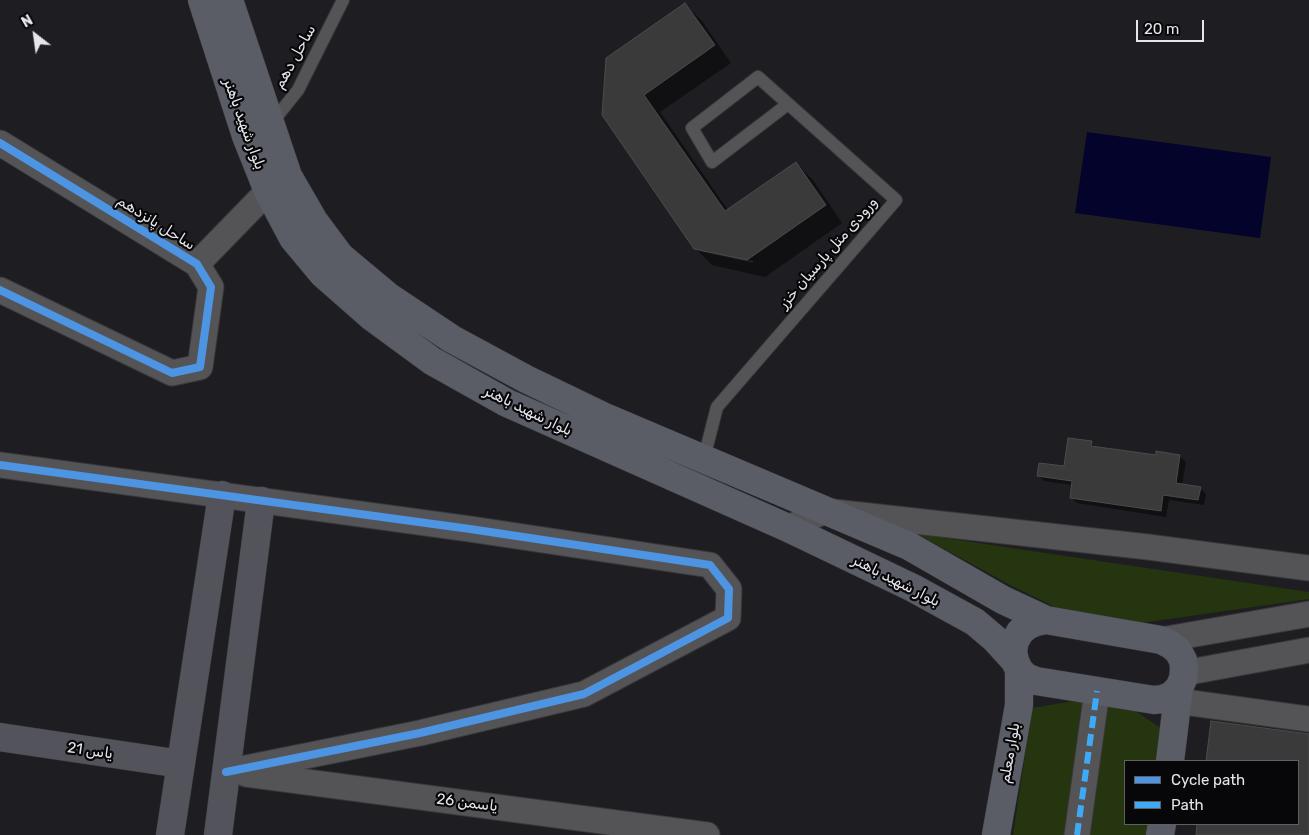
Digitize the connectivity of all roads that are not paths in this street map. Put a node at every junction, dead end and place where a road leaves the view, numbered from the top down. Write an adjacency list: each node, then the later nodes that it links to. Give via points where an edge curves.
1 (202, 0): 7 (main road, بلوار شهید باهنر, via 246,136)
2 (228, 0): 5 (main road, بلوار شهید باهنر)
3 (343, 0): 5 (lane, ساحل دهم, via 298,90)
4 (788, 104): 4 (lane, ورودی متل پارسیان خزر, via 758,77 692,128 712,162); 10 (lane, ورودی متل پارسیان خزر, via 896,200 717,407)
5 (270, 125): 10 (main road, بلوار شهید باهنر, via 288,176 314,221 340,256 389,297 452,339 526,378 607,418)
6 (0, 143): 8 (street, ساحل پانزدهم)
7 (268, 191): 8 (street, ساحل پانزدهم); 15 (main road, بلوار شهید باهنر, via 293,238 323,274 372,317 432,361 507,403)
8 (196, 264): 9 (street, ساحل پانزدهم, via 211,287 200,367 172,373)
9 (0, 290)
10 (704, 458): 14 (main road, بلوار شهید باهنر)
11 (0, 465): 12 (street)
12 (222, 495): 13 (street); 27 (main road)
13 (261, 501): 28 (main road); 28 (street, via 710,565 729,589 728,618 584,694 420,733)
14 (825, 511): 15 (street); 16 (street); 18 (main road, بلوار شهید باهنر, via 909,546 1003,600)
15 (788, 528): 21 (main road, بلوار شهید باهنر, via 913,588 975,622)
16 (1309, 568)
17 (1309, 614): 19 (street)
18 (1046, 620): 19 (main road, بلوار شهید باهنر); 21 (main road, بلوار معلم, via 1027,626 1020,632 1013,651)
19 (1161, 640): 22 (main road, via 1171,645 1183,660)
20 (1309, 650): 22 (street)
21 (1017, 665): 23 (main road, بلوار شهید باهنر, via 1026,677 1036,681); 32 (main road, بلوار معلم, via 1018,705)
22 (1180, 687): 23 (main road, بلوار شهید باهنر, via 1172,695 1154,700); 24 (street); 26 (main road)
23 (1098, 691): 33 (street)
24 (1309, 719)
25 (0, 737): 27 (main road, یاس 21)
26 (1170, 760)
27 (181, 764): 29 (main road)
28 (226, 772): 30 (main road); 31 (street, یاسمن 26)
29 (170, 835)
30 (218, 835)
31 (707, 835)
32 (996, 835)
33 (1077, 835)

